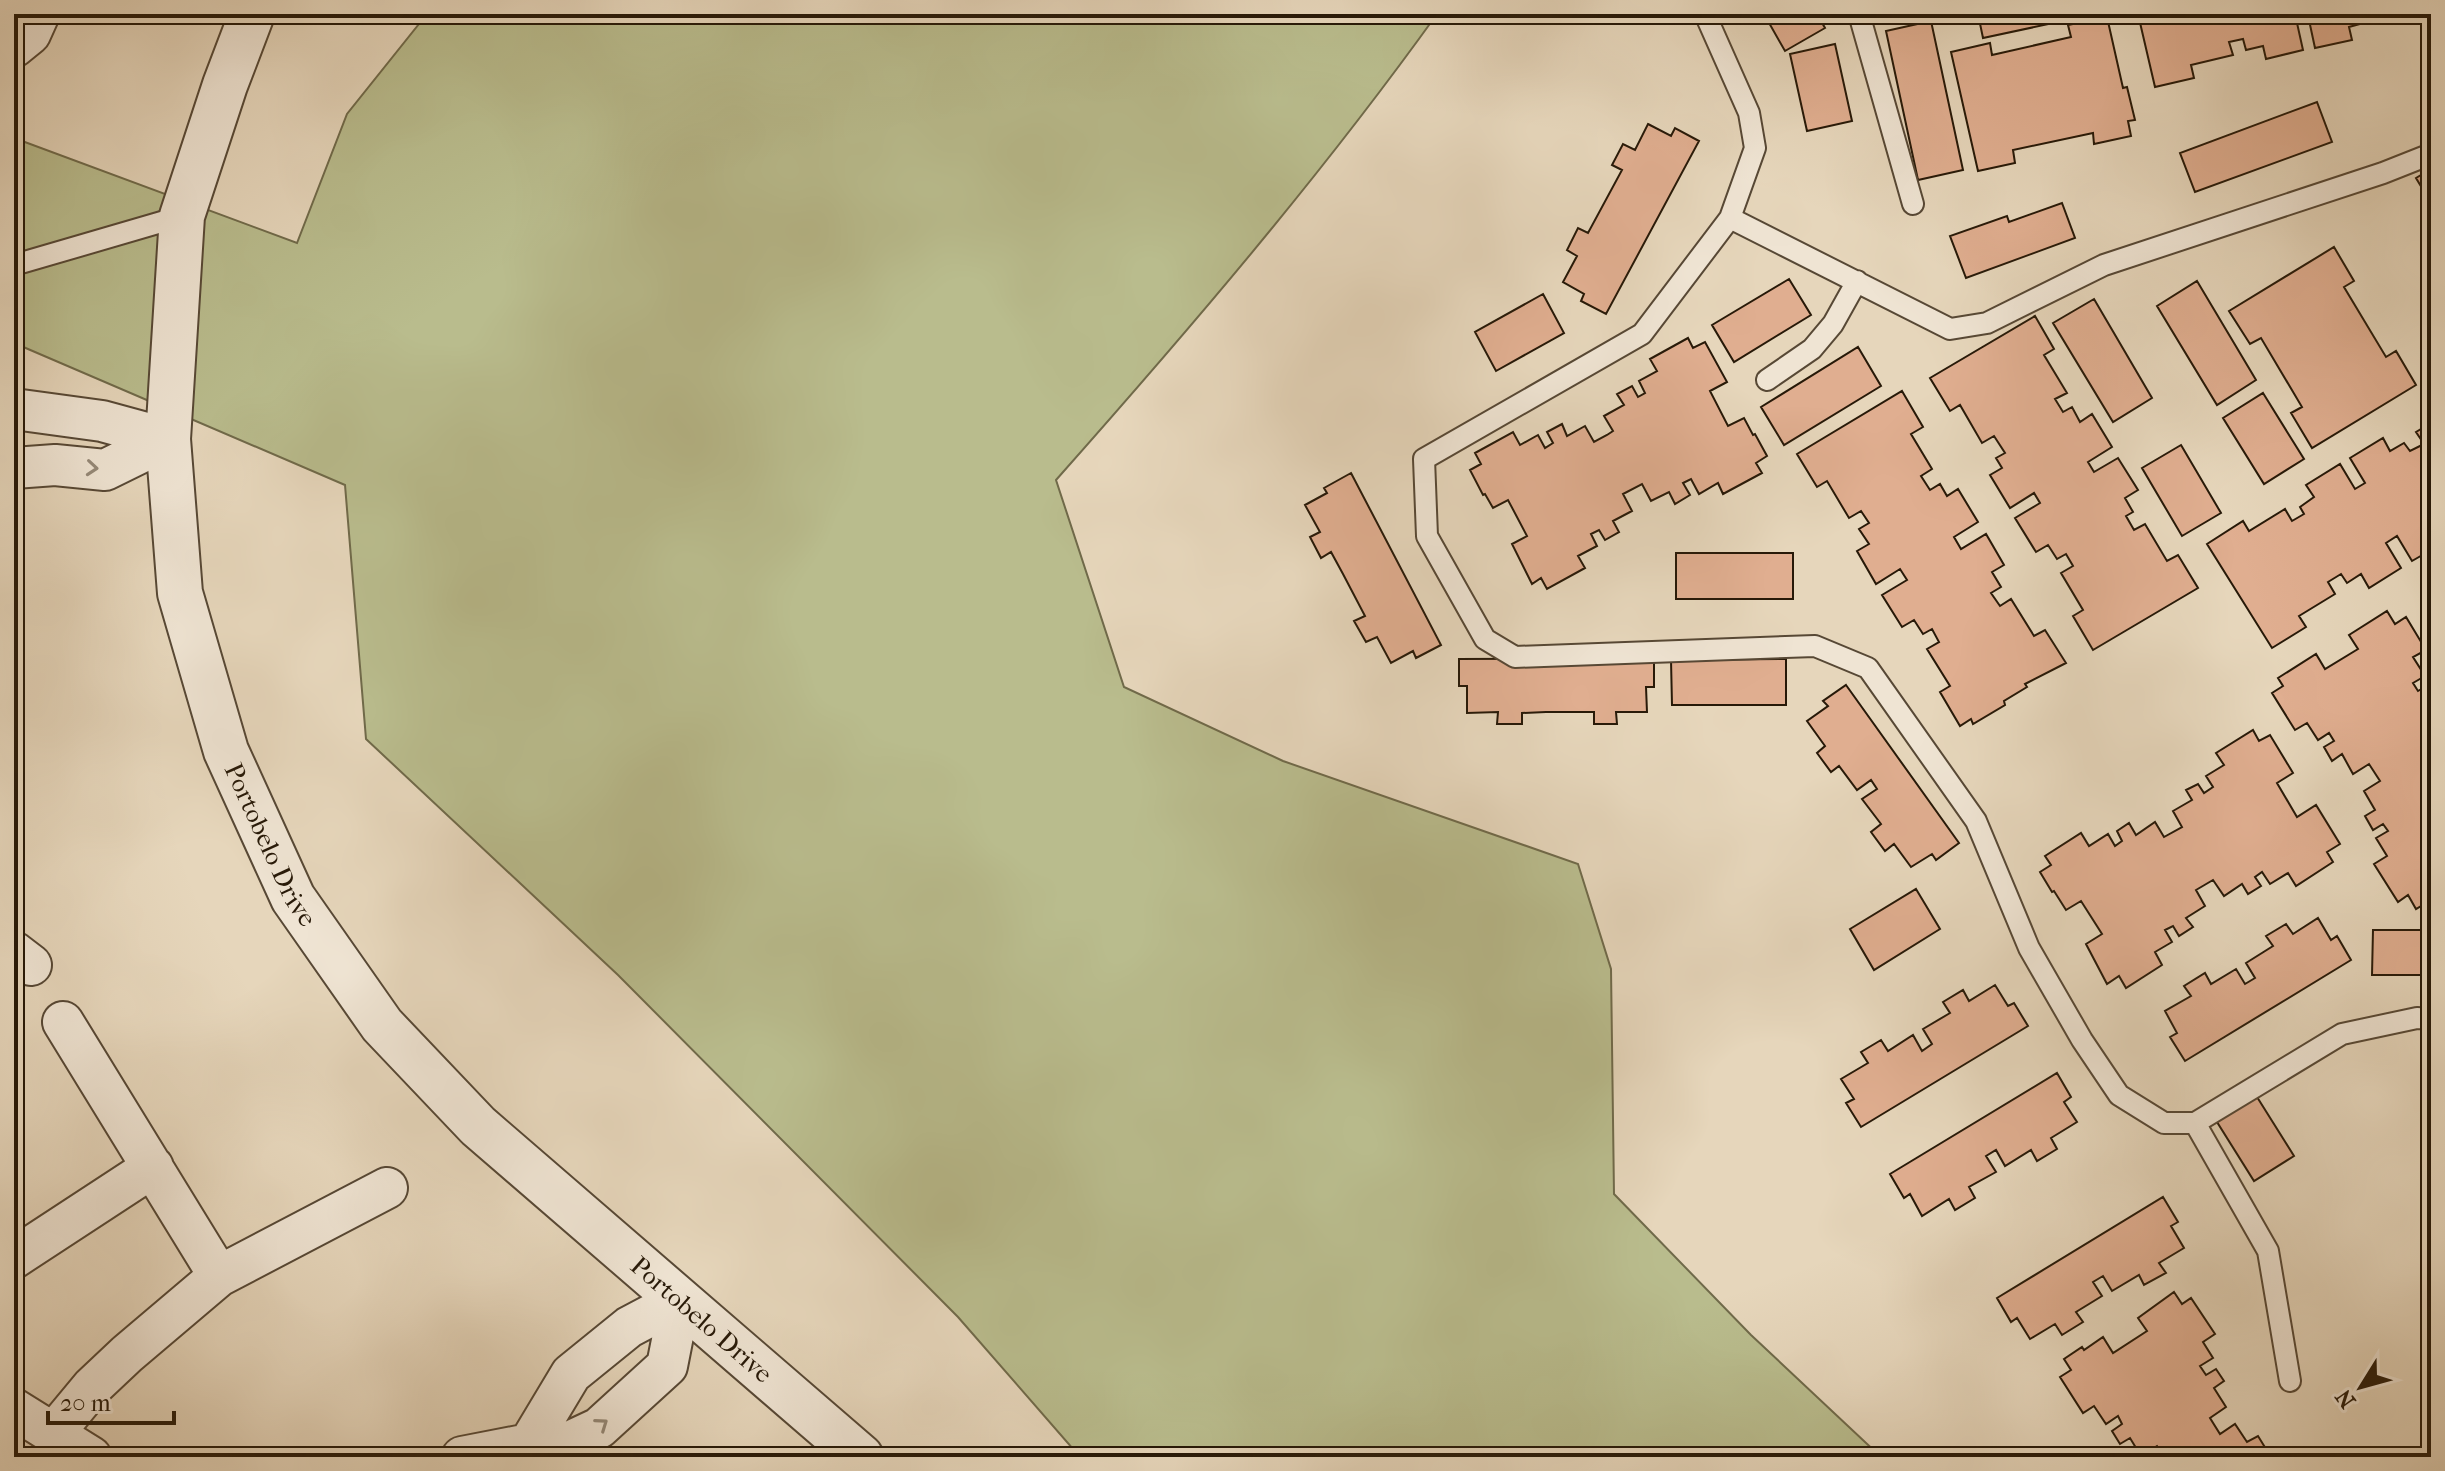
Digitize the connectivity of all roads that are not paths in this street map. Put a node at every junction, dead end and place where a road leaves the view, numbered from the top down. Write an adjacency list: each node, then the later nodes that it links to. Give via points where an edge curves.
1 (39, 14): 5 (street, via 30,34)
2 (252, 14): 8 (street, Portobelo Drive)
3 (1705, 14): 9 (lane, via 1749,113 1755,148)
4 (1859, 14): 7 (lane)
5 (14, 47)
6 (2431, 154): 11 (lane, via 2104,265 1987,323 1950,329)
7 (1913, 204)
8 (182, 216): 10 (lane); 14 (street, Portobelo Drive)
9 (1730, 218): 11 (lane); 18 (lane, via 1642,334 1424,459 1427,536 1485,639 1515,657 1815,646 1868,668 1976,821 2029,948 2119,1095 2164,1123)
10 (14, 265)
11 (1857, 281): 12 (lane, via 1812,349)
12 (1767, 380)
13 (14, 409): 14 (street, via 102,421)
14 (168, 439): 15 (street, one-way to 14, via 105,470); 23 (street, Portobelo Drive, via 180,593 226,751 293,898 382,1025 478,1126)
15 (14, 468)
16 (2431, 1019): 18 (lane, via 2342,1034)
17 (63, 1022): 19 (street)
18 (2195, 1123): 24 (lane, via 2268,1251)
19 (153, 1167): 21 (street); 22 (street)
20 (387, 1188): 22 (street)
21 (14, 1258)
22 (219, 1276): 26 (street, via 92,1387)
23 (680, 1300): 27 (street, via 629,1327 571,1374); 27 (street, one-way to 23, via 567,1443 599,1428 637,1396 667,1366); 30 (street, Portobelo Drive)
24 (2290, 1381)
25 (14, 1409): 26 (street)
26 (53, 1434): 28 (street)
27 (529, 1444): 29 (street)
28 (91, 1457)
29 (462, 1457)
30 (861, 1457)

